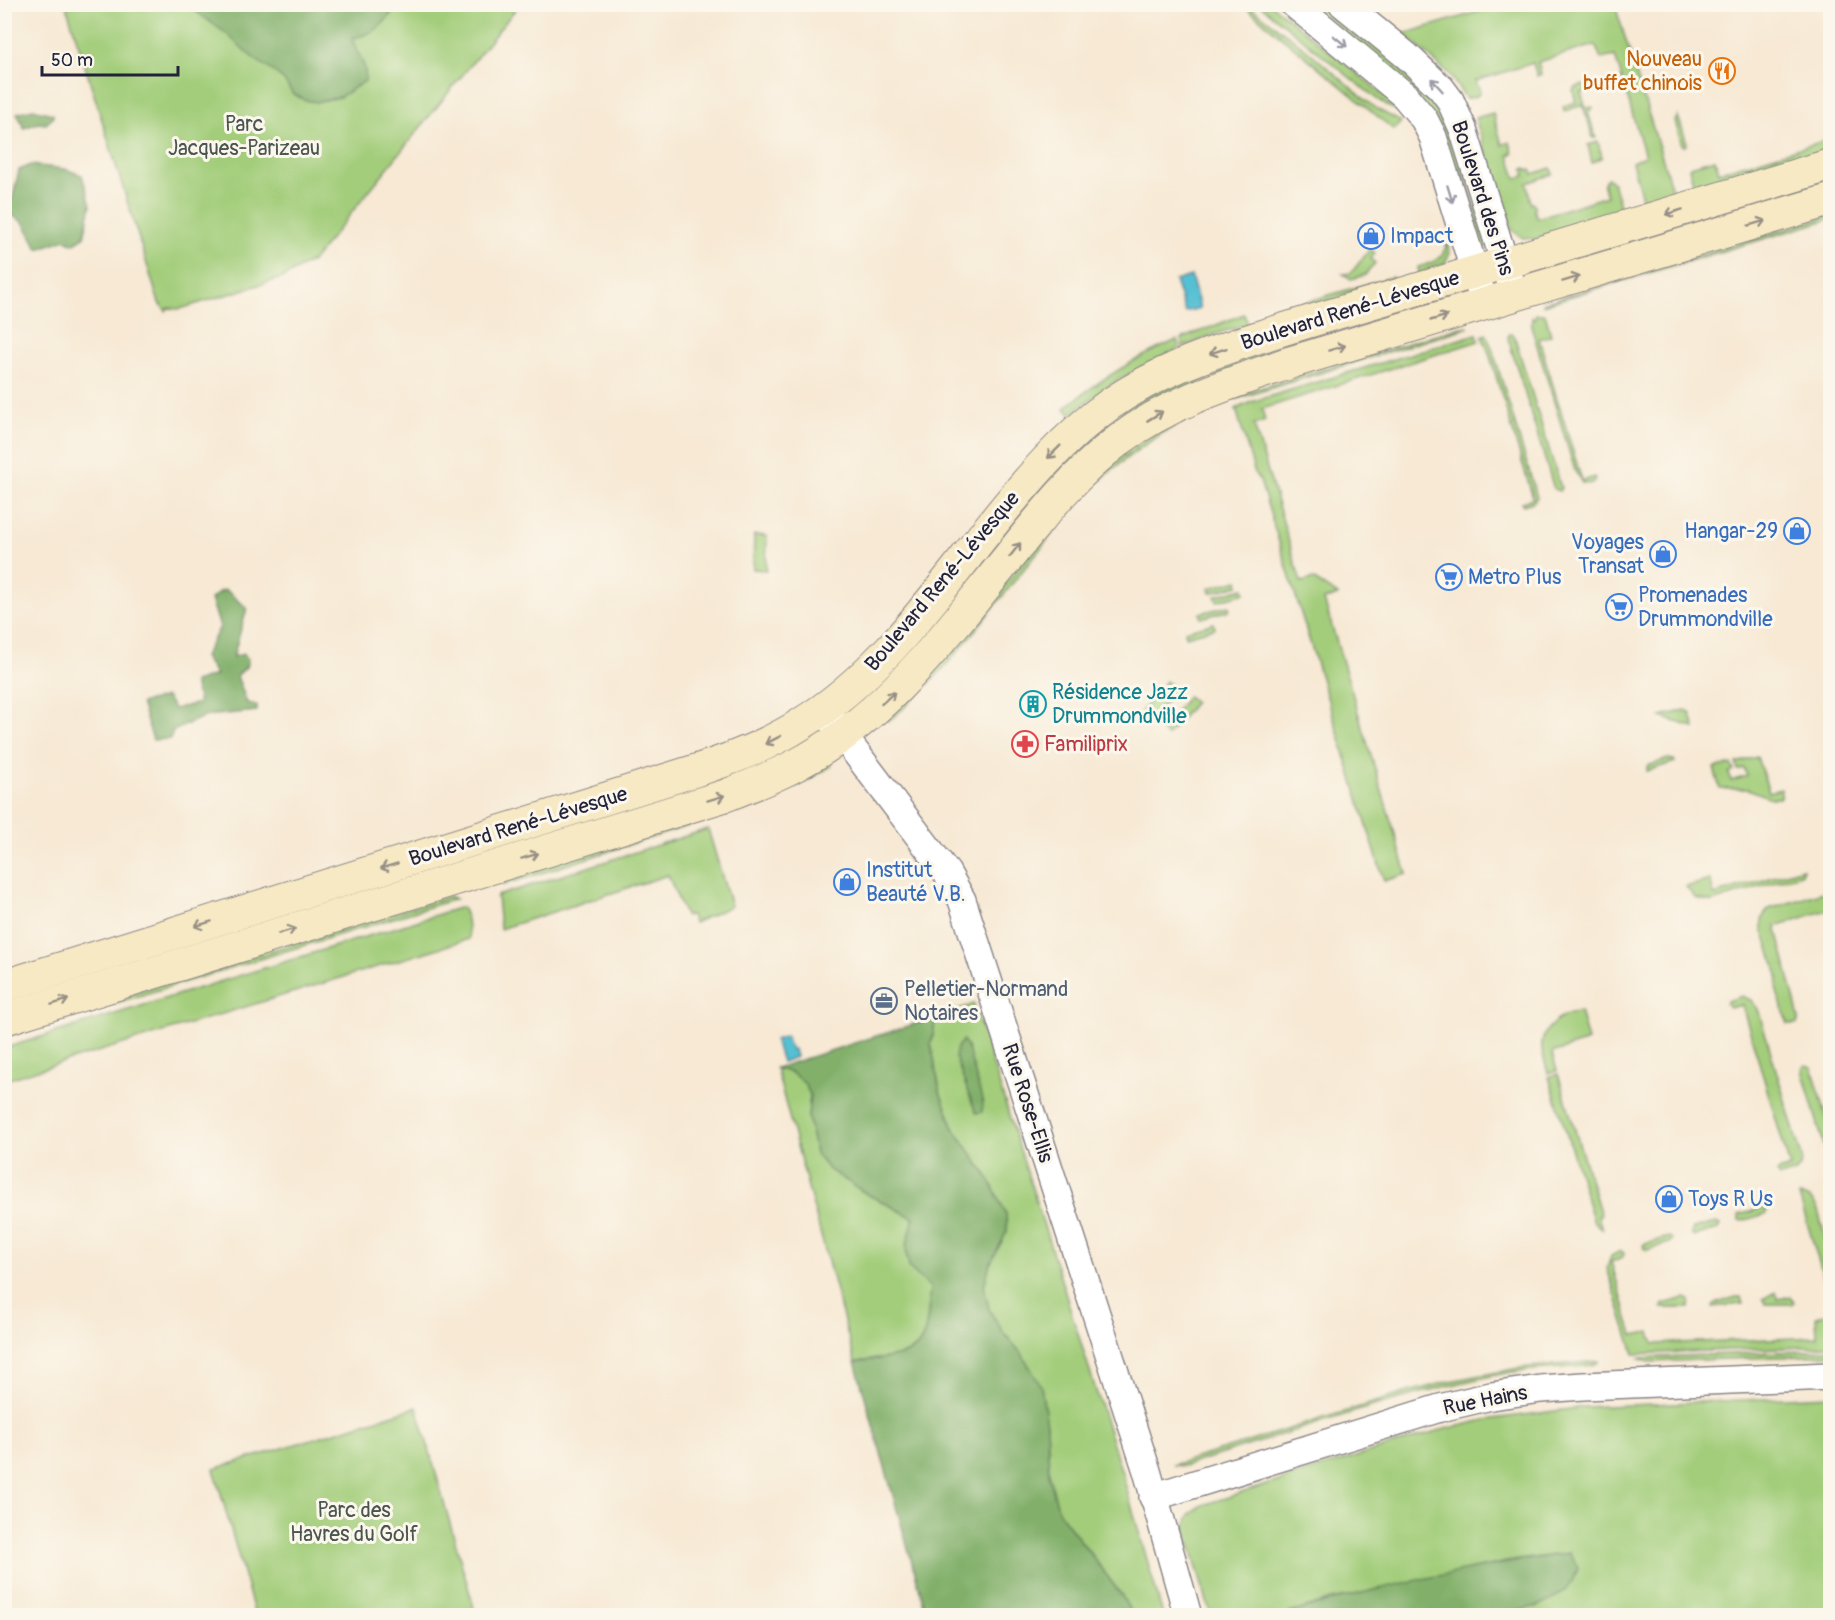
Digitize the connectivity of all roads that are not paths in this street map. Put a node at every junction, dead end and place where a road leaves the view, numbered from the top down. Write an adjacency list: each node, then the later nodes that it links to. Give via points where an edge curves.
1 (1294, 4): 6 (street, Boulevard des Pins, one-way to 6, via 1404,95 1424,118)
2 (1343, 4): 5 (street, Boulevard des Pins, one-way to 2, via 1463,129 1450,100 1407,56)
3 (1830, 165): 5 (main road, Boulevard René-Lévesque, one-way to 5)
4 (1830, 200): 7 (main road, Boulevard René-Lévesque, one-way to 4)
5 (1505, 264): 6 (main road, Boulevard René-Lévesque); 7 (street, Boulevard des Pins)
6 (1475, 273): 7 (street, Boulevard des Pins); 8 (main road, Boulevard René-Lévesque, one-way to 8, via 1204,355 1172,368 1111,404 1049,456 894,644)
7 (1500, 301): 9 (main road, Boulevard René-Lévesque, one-way to 7, via 903,683 1052,504 1087,468 1130,433 1176,405 1217,388)
8 (823, 709): 9 (street, Rue Rose-Ellis); 10 (main road, Boulevard René-Lévesque, one-way to 10, via 784,734 716,764)
9 (843, 735): 11 (main road, Boulevard René-Lévesque, one-way to 9, via 727,795 794,766); 13 (street, Rue Rose-Ellis, via 947,873 962,900)
10 (4, 986)
11 (4, 1019)
12 (1830, 1376): 13 (street, Rue Hains, via 1583,1386 1491,1396 1440,1408)
13 (1153, 1497): 14 (street, Rue Rose-Ellis)
14 (1188, 1616)

